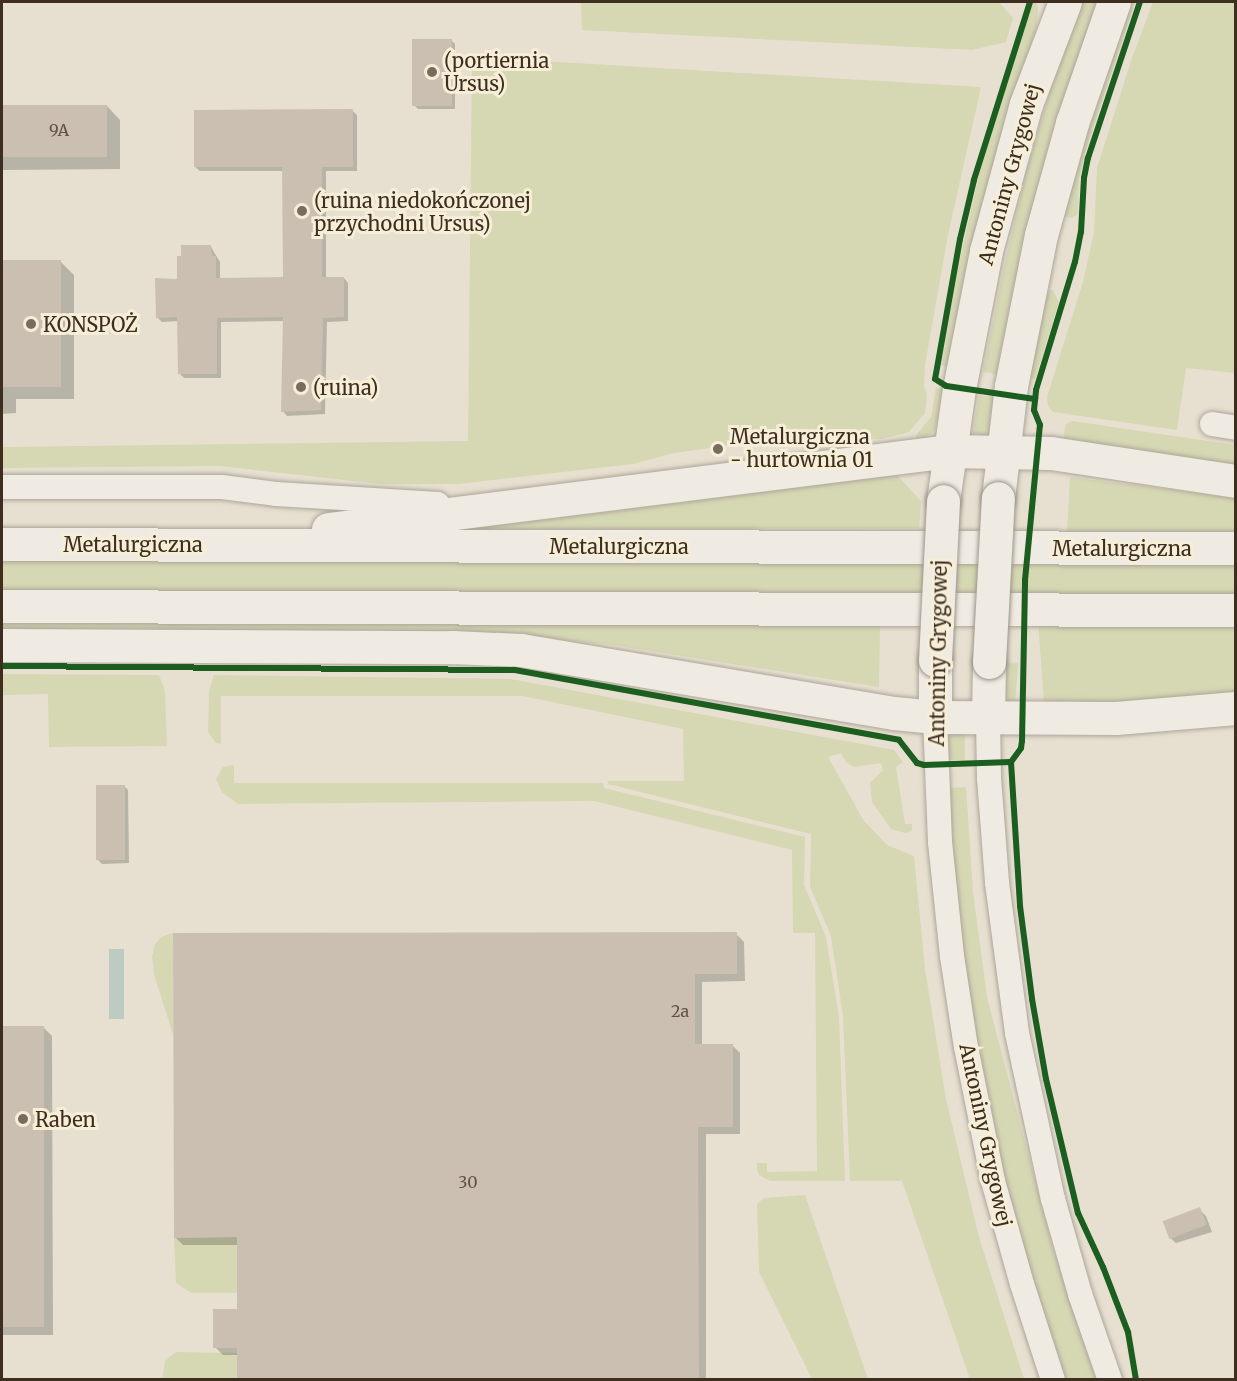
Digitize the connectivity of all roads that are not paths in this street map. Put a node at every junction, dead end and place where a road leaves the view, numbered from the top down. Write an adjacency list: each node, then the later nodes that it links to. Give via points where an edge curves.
1 (1065, 2): 5 (main road, Antoniny Grygowej, via 1006,170 974,306)
2 (1114, 2): 6 (main road, via 1075,112 1041,235 1021,328)
3 (1212, 424): 4 (street)
4 (1236, 428)
5 (950, 451): 6 (main road); 9 (main road); 17 (main road, Antoniny Grygowej, bridge, via 943,501)
6 (1003, 453): 7 (main road, via 1051,453); 18 (main road, bridge, via 988,662)
7 (1236, 481)
8 (2, 487): 9 (street, via 222,487 417,503)
9 (522, 505): 11 (main road)
10 (2, 543): 11 (main road, Metalurgiczna)
11 (225, 544): 12 (main road, Metalurgiczna)
12 (1236, 548)
13 (2, 606): 14 (main road)
14 (1236, 610)
15 (2, 645): 17 (main road, via 521,650)
16 (1236, 708): 18 (main road, via 1116,718)
17 (935, 717): 18 (main road); 19 (street, Antoniny Grygowej, via 941,854 968,1058 1001,1209)
18 (988, 718): 20 (street, via 997,883 1017,1033 1061,1228)
19 (1053, 1380)
20 (1110, 1380)

